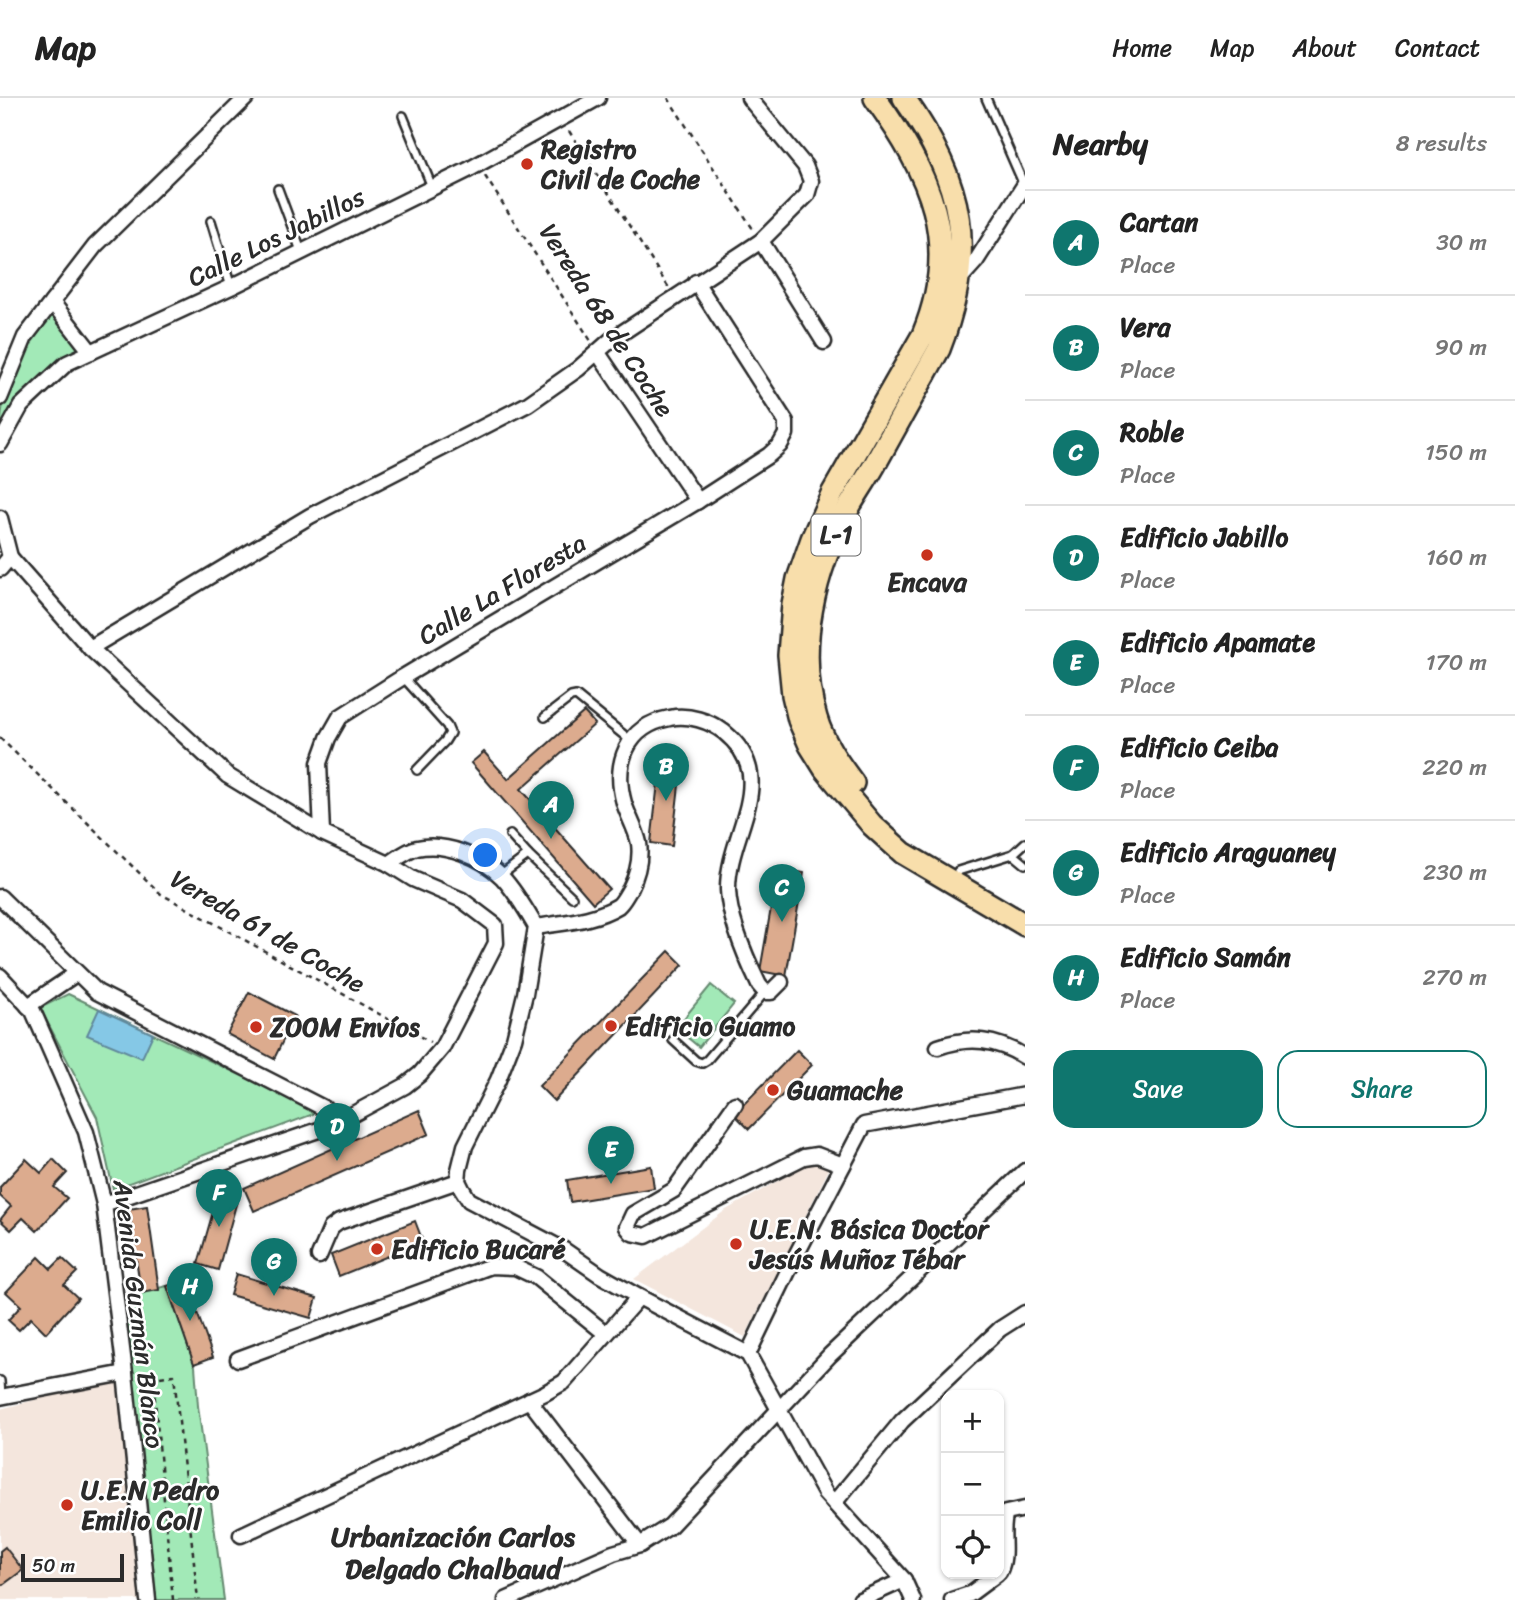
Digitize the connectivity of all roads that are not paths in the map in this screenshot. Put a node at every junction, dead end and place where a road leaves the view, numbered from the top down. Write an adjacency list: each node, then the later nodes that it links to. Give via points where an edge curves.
1 (246, 98): 17 (street, via 95,246)
2 (598, 98): 9 (street, Calle Los Jabillos)
3 (749, 98): 12 (street, via 805,166 811,181 807,195)
4 (875, 98): 43 (main road, L-1, via 921,173 936,216 941,263 923,335 811,539 798,579 790,637 793,695 810,745 872,825 903,853)
5 (904, 98): 14 (main road, L-1, via 934,144 955,195 962,250)
6 (986, 98): 8 (lane)
7 (403, 116): 9 (lane)
8 (1025, 185): 14 (street)
9 (432, 187): 13 (street, Calle Los Jabillos)
10 (278, 189): 13 (lane)
11 (211, 220): 16 (lane)
12 (761, 241): 15 (street); 18 (street)
13 (301, 251): 16 (street, Calle Los Jabillos)
14 (958, 281): 38 (main road, L-1, via 939,349 848,509 829,552 811,612 808,680 816,720 840,765 885,819 914,845)
15 (696, 282): 20 (street); 23 (street, Calle La Floresta, via 786,422 786,434 769,455)
16 (231, 287): 19 (street, Calle Los Jabillos)
17 (52, 302): 19 (street); 21 (street, via 25,337)
18 (824, 342)
19 (91, 352): 22 (street, Calle Los Jabillos, via 67,363 21,406)
20 (598, 353): 23 (street, Vereda 68 de Coche); 26 (street, via 528,404 310,516)
21 (0, 398)
22 (0, 444)
23 (698, 501): 27 (street, Calle La Floresta)
24 (0, 518): 25 (street)
25 (5, 563): 26 (street)
26 (90, 648): 31 (street, via 228,776)
27 (403, 677): 30 (lane, via 450,733); 31 (street, Calle La Floresta, via 341,718 328,738 319,763)
28 (545, 717): 29 (lane, via 576,696)
29 (630, 740): 44 (street, via 620,770 625,806 639,845 632,885 621,904 607,912); 48 (street, via 658,720 689,718 719,728 743,752 752,779 751,796 731,862 728,894 752,972)
30 (417, 770)
31 (323, 833): 36 (street)
32 (510, 835): 35 (lane)
33 (1025, 843): 34 (lane)
34 (1013, 854): 37 (lane); 38 (lane)
35 (528, 855): 39 (lane); 41 (lane)
36 (389, 864): 39 (street, via 418,848 450,848); 55 (street, via 462,900 495,926 496,943 442,1048 420,1074)
37 (1025, 864)
38 (958, 871): 42 (main road, L-1)
39 (500, 876): 44 (street)
40 (0, 897): 45 (street)
41 (572, 897)
42 (1025, 910)
43 (1025, 925)
44 (536, 927): 58 (street, via 514,1039 465,1146)
45 (77, 973): 49 (street); 55 (street, via 97,992)
46 (0, 976): 49 (street, Avenida Guzmán Blanco)
47 (781, 982): 48 (street)
48 (765, 992): 50 (lane, via 702,1063)
49 (28, 1006): 59 (street, Avenida Guzmán Blanco, via 86,1132)
50 (673, 1040)
51 (938, 1047): 52 (street, via 958,1040 981,1041 1007,1046)
52 (1025, 1057)
53 (1025, 1095): 56 (street, via 864,1125)
54 (735, 1104): 56 (street, via 674,1189 633,1214 627,1227 632,1233 646,1236 804,1157 817,1154)
55 (345, 1119): 59 (street)
56 (843, 1165): 64 (street)
57 (1025, 1171): 70 (street, via 830,1355)
58 (458, 1181): 60 (street, via 339,1222 331,1228); 61 (street, via 469,1200)
59 (104, 1204): 66 (street, Avenida Guzmán Blanco)
60 (319, 1256)
61 (639, 1297): 63 (street); 64 (street)
62 (1025, 1313): 71 (street, via 1000,1329 902,1421)
63 (605, 1333): 65 (street, via 536,1277 515,1267 491,1265); 69 (street, via 564,1382)
64 (748, 1354): 70 (street)
65 (238, 1359)
66 (125, 1373): 68 (street); 78 (street, Avenida Guzmán Blanco)
67 (0, 1381): 68 (lane)
68 (0, 1396)
69 (529, 1400): 74 (street); 75 (street)
70 (778, 1412): 71 (street); 75 (street, via 670,1526)
71 (834, 1503): 77 (street)
72 (1025, 1509): 73 (street, via 1006,1513)
73 (1004, 1518)
74 (241, 1535)
75 (640, 1545): 79 (street)
76 (990, 1579): 82 (street)
77 (904, 1580): 80 (street); 81 (street)
78 (148, 1600)
79 (506, 1600)
80 (860, 1600)
81 (913, 1600)
82 (952, 1600)

